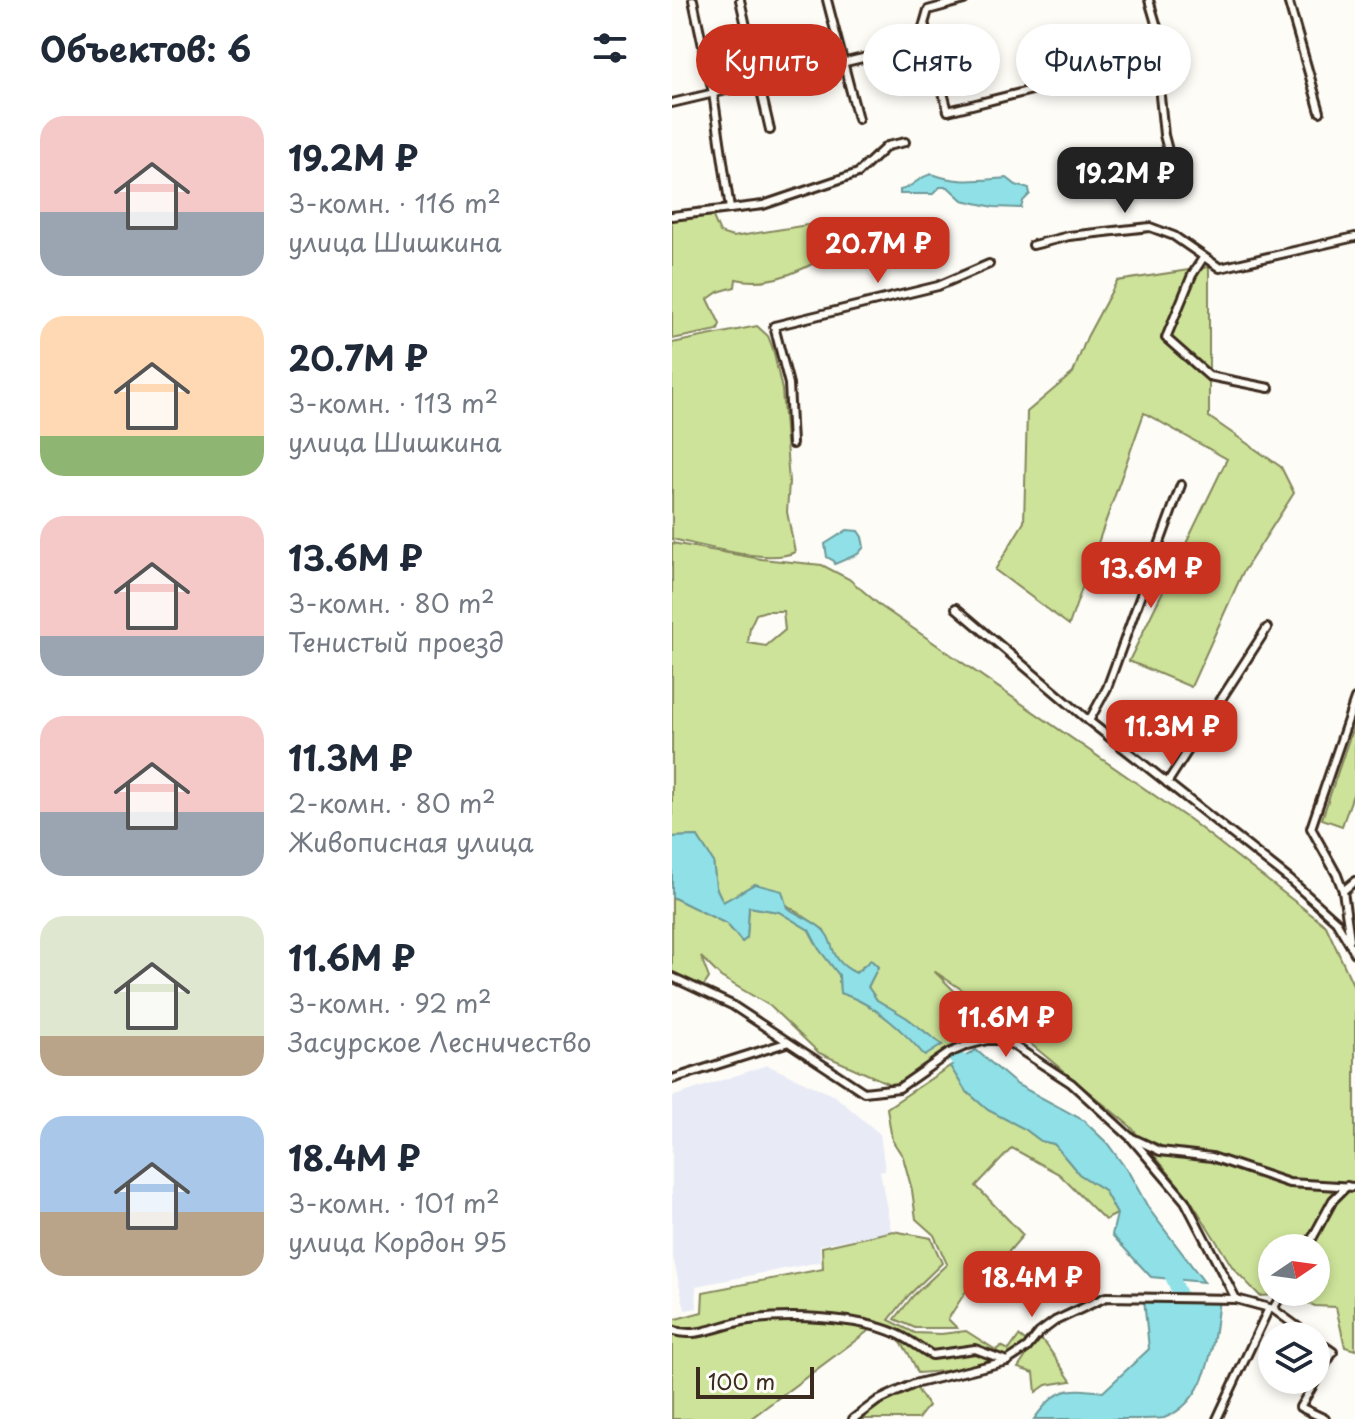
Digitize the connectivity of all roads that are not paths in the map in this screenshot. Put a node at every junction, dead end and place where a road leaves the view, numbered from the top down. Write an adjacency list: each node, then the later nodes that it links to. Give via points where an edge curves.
1 (693, 0): 9 (street)
2 (740, 0): 10 (street)
3 (827, 0): 11 (street)
4 (925, 0): 8 (street)
5 (964, 0): 8 (street)
6 (1149, 0): 24 (street, via 1165,54 1160,96)
7 (1288, 0): 20 (street)
8 (928, 10): 12 (street)
9 (698, 24)
10 (746, 24)
11 (834, 24)
12 (924, 24)
13 (847, 74): 21 (street)
14 (1016, 94): 18 (street, via 948,111)
15 (701, 96): 19 (street)
16 (713, 96): 25 (street)
17 (762, 96): 22 (street)
18 (944, 96)
19 (672, 103)
20 (1320, 112)
21 (858, 119)
22 (770, 130)
23 (905, 142): 25 (street, via 887,146 858,173 841,180 763,205)
24 (1171, 162)
25 (730, 209): 26 (street)
26 (672, 216)
27 (1355, 237): 29 (street, via 1220,268)
28 (1033, 245): 29 (street, via 1150,227 1174,236)
29 (1203, 258): 31 (street, via 1166,338 1209,376)
30 (989, 264): 32 (street, via 938,286 774,326 789,384)
31 (1269, 388)
32 (792, 444)
33 (1181, 485): 37 (street, via 1107,688)
34 (956, 608): 37 (street)
35 (1267, 628): 38 (street)
36 (1355, 699): 40 (street, via 1311,828)
37 (1089, 721): 38 (street)
38 (1167, 783): 41 (street, via 1289,879 1336,921)
39 (1355, 881): 40 (street)
40 (1343, 891): 41 (street)
41 (1350, 941): 42 (street)
42 (1355, 953)
43 (672, 977): 44 (street, via 732,1005)
44 (786, 1043): 45 (street); 46 (street, via 864,1092 899,1088 949,1053 987,1040 1005,1040 1071,1083)
45 (672, 1079)
46 (1130, 1137): 47 (street, via 1160,1151 1212,1157 1289,1183); 49 (street, via 1185,1201)
47 (1351, 1186): 48 (street, via 1333,1200)
48 (1315, 1234)
49 (1236, 1299): 51 (street); 54 (street, via 1106,1297 1055,1321)
50 (1273, 1306): 51 (street)
51 (1271, 1309): 52 (street); 57 (street)
52 (1290, 1322)
53 (672, 1330): 54 (street, via 684,1335 750,1320 829,1319 869,1323 932,1355 975,1349)
54 (1007, 1361): 56 (street, via 914,1384)
55 (1308, 1394): 58 (street, via 1300,1407)
56 (853, 1419)
57 (1217, 1419)
58 (1325, 1419)

